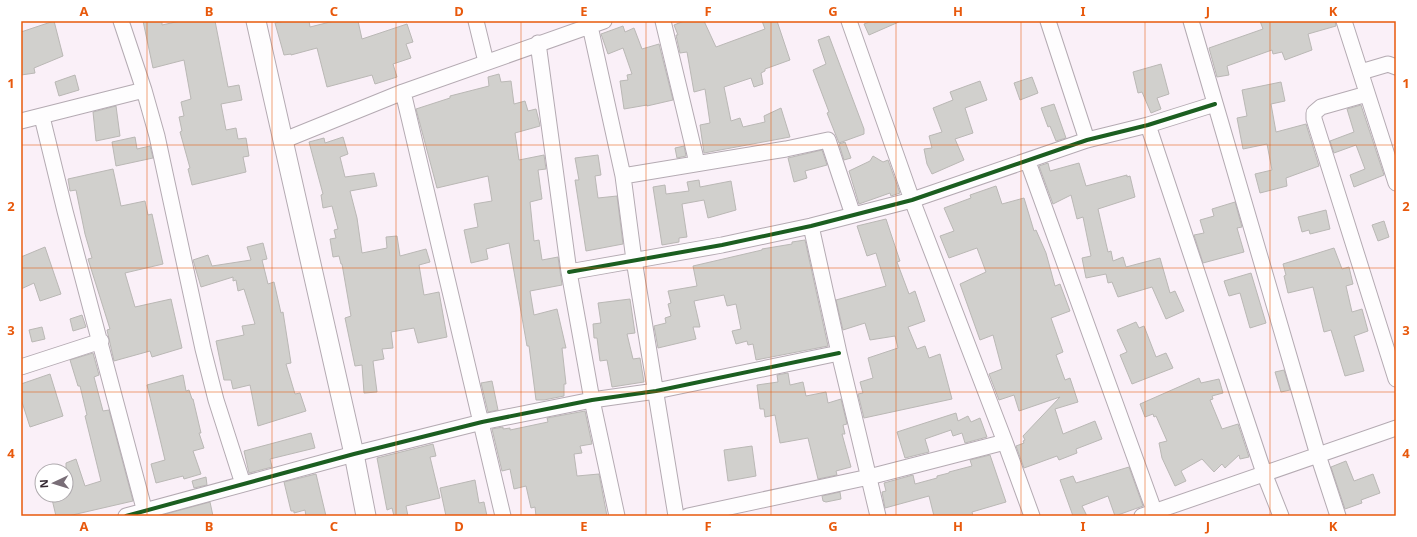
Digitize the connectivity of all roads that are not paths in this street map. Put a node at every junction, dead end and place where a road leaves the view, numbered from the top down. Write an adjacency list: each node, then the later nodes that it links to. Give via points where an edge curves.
1 (121, 21): 14 (street)
2 (256, 21): 22 (street)
3 (476, 21): 11 (street)
4 (664, 21): 24 (street)
5 (849, 21): 27 (street)
6 (1048, 21): 21 (street)
7 (1191, 21): 17 (street)
8 (1344, 21): 13 (street)
9 (597, 24): 10 (street); 25 (street)
10 (538, 43): 11 (street); 31 (street)
11 (486, 62): 15 (street)
12 (1396, 67): 13 (street, via 1388,64)
13 (1361, 72): 16 (street)
14 (144, 90): 18 (street); 45 (street, via 157,136 216,400)
15 (403, 92): 22 (street); 38 (street)
16 (1367, 94): 26 (street); 35 (street, via 1321,107 1314,113 1314,119)
17 (1215, 104): 20 (street); 42 (street)
18 (42, 117): 19 (street); 32 (street)
19 (21, 121)
20 (1148, 125): 21 (street); 43 (street)
21 (1087, 140): 23 (street)
22 (282, 141): 41 (street)
23 (1028, 162): 27 (street); 47 (street)
24 (697, 163): 25 (street); 28 (street, via 828,140)
25 (623, 176): 30 (street)
26 (1396, 183)
27 (912, 200): 28 (street); 40 (street)
28 (853, 215): 29 (street)
29 (811, 226): 30 (street); 33 (street)
30 (634, 260): 31 (street); 36 (street)
31 (569, 272): 37 (street)
32 (101, 341): 34 (street); 46 (street)
33 (839, 353): 36 (street); 44 (street)
34 (21, 367)
35 (1396, 379)
36 (656, 391): 37 (street); 52 (street)
37 (592, 400): 38 (street); 51 (street)
38 (482, 422): 41 (street); 50 (street)
39 (1396, 428): 42 (street)
40 (1005, 442): 44 (street); 55 (street)
41 (354, 454): 45 (street); 49 (street)
42 (1318, 455): 43 (street); 57 (street)
43 (1264, 473): 47 (street); 56 (street)
44 (868, 477): 53 (street); 54 (street)
45 (243, 484): 46 (street)
46 (146, 514): 48 (street)
47 (1151, 515)
48 (126, 516)
49 (366, 516)
50 (503, 516)
51 (617, 516)
52 (676, 516)
53 (688, 516)
54 (878, 516)
55 (1032, 516)
56 (1281, 516)
57 (1338, 516)

